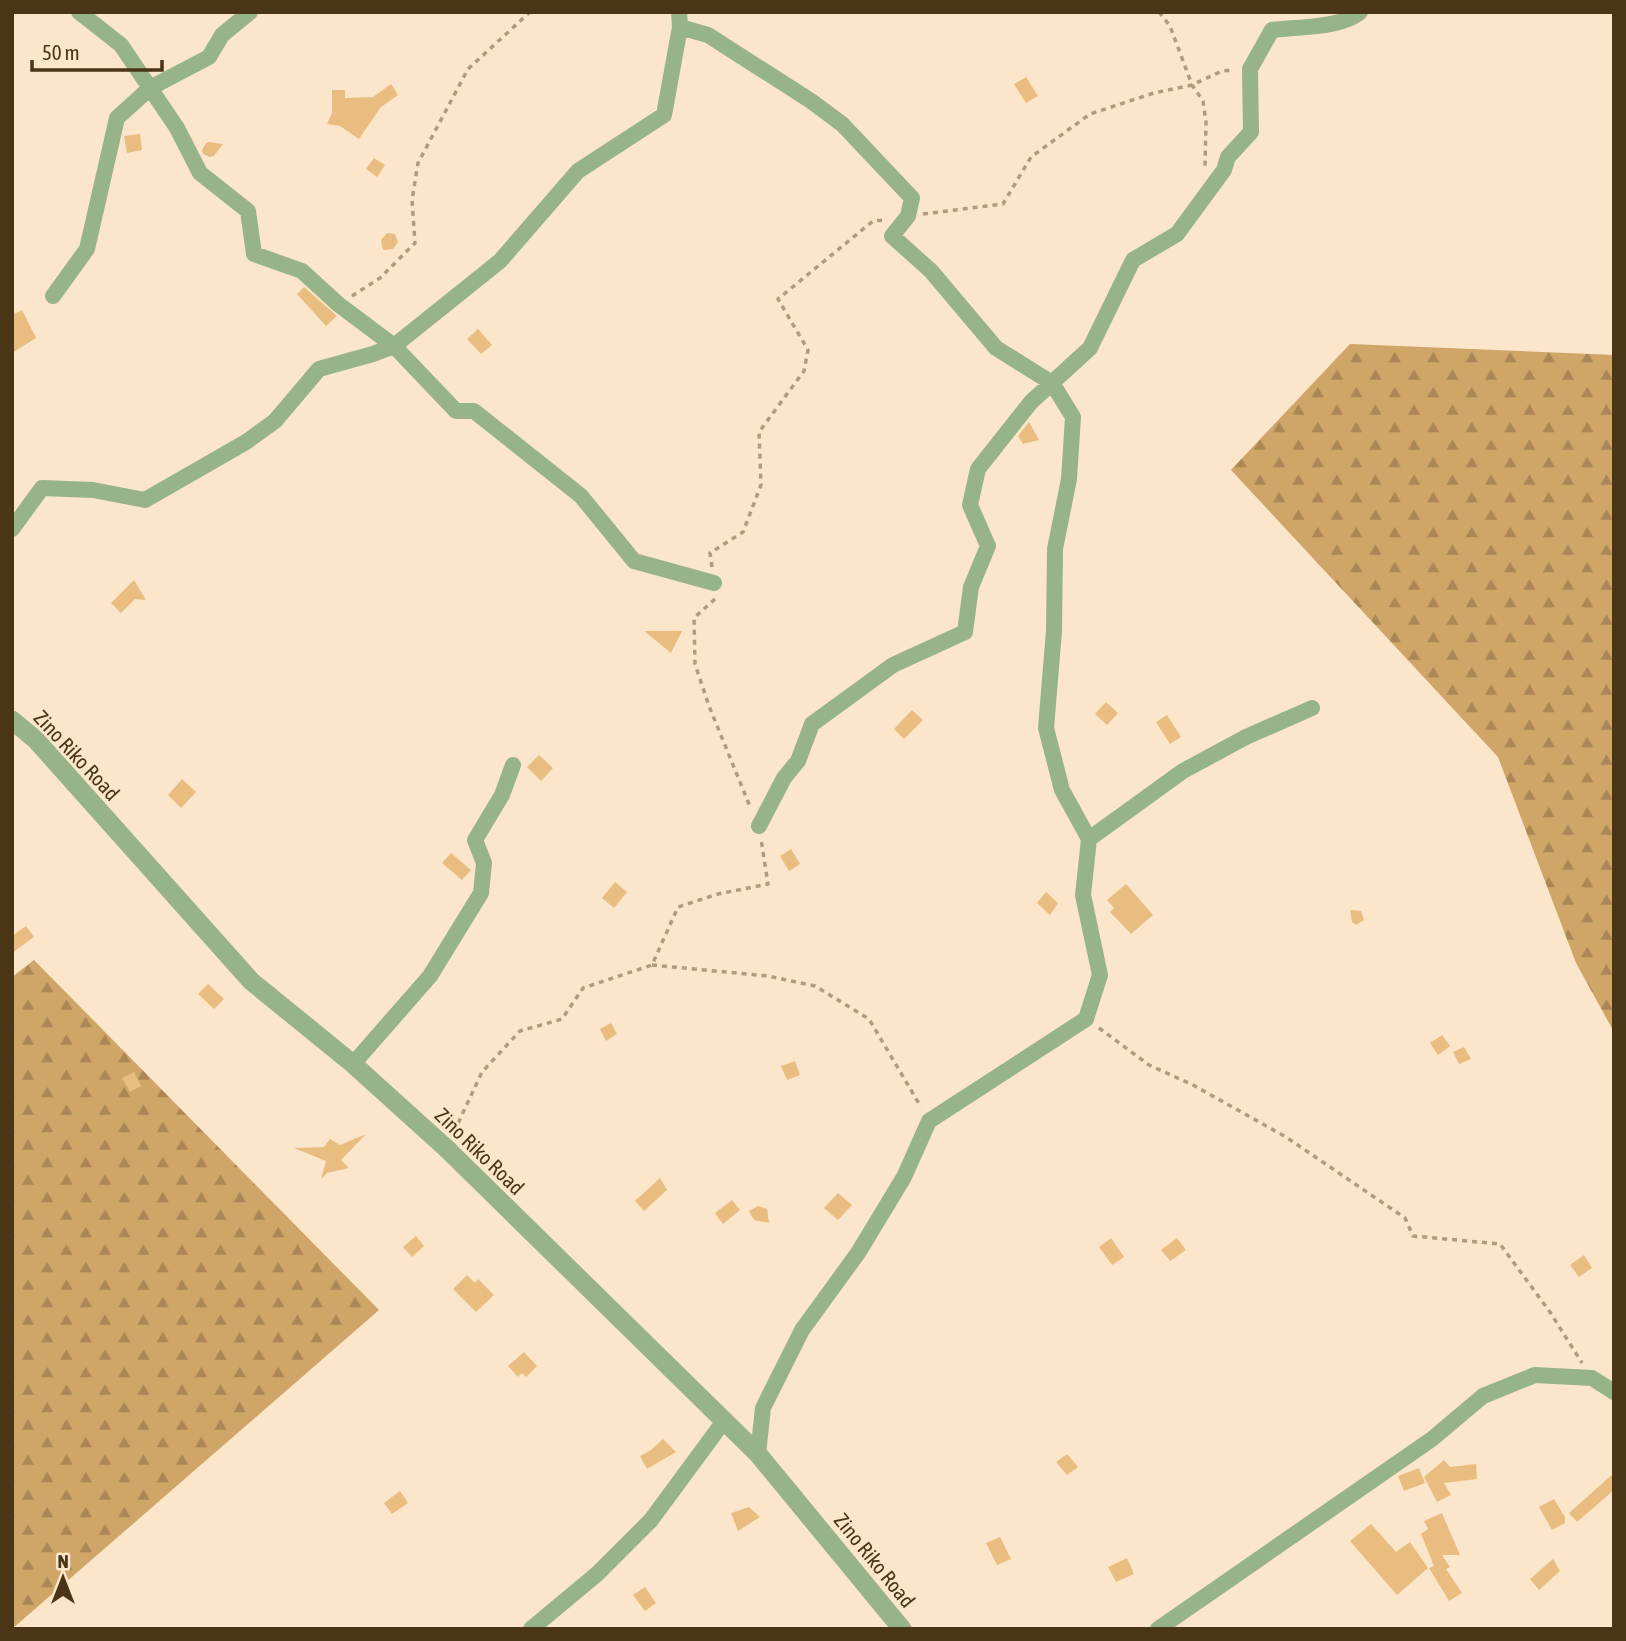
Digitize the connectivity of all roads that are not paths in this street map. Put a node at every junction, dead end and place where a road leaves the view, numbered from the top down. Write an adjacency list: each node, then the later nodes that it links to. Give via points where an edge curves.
1 (79, 12): 5 (street, via 121,45)
2 (250, 12): 5 (street, via 222,35 209,57)
3 (1360, 12): 8 (street, via 1353,19 1272,30 1250,69 1251,132 1228,157 1224,170 1177,234 1133,260 1090,348)
4 (680, 19): 7 (street, via 664,115 578,171 500,261); 8 (street, via 842,124 912,198 908,216 892,236 931,271 996,348)
5 (150, 88): 6 (street, via 117,118 87,248); 7 (street, via 200,173 248,211 254,254 302,271)
6 (53, 296)
7 (394, 346): 9 (street, via 319,369 275,421 145,500 93,490 42,488); 10 (street, via 456,411 474,411 581,496 634,561)
8 (1052, 383): 14 (street, via 1031,402 978,469 970,505 988,546 971,587 965,632 893,665 812,724 799,761 784,778); 15 (street, via 1073,417 1069,479 1055,549 1046,728 1062,790)
9 (12, 529)
10 (714, 583)
11 (1312, 708): 15 (street, via 1184,771)
12 (12, 720): 16 (street, Zino Riko Road, via 36,740 251,981)
13 (513, 765): 16 (street, via 502,795 475,840 484,863 481,893 430,976)
14 (759, 826)
15 (1089, 839): 19 (street, via 1083,895 1100,975 1086,1019 929,1121 904,1177 858,1254 802,1330 763,1408)
16 (353, 1064): 18 (street, Zino Riko Road, via 447,1149)
17 (1614, 1392): 22 (street, via 1592,1378 1535,1375 1483,1396 1432,1439)
18 (724, 1420): 19 (street, Zino Riko Road); 20 (street, via 651,1520 597,1574)
19 (758, 1454): 21 (street, Zino Riko Road)
20 (531, 1629)
21 (902, 1629)
22 (1157, 1629)

